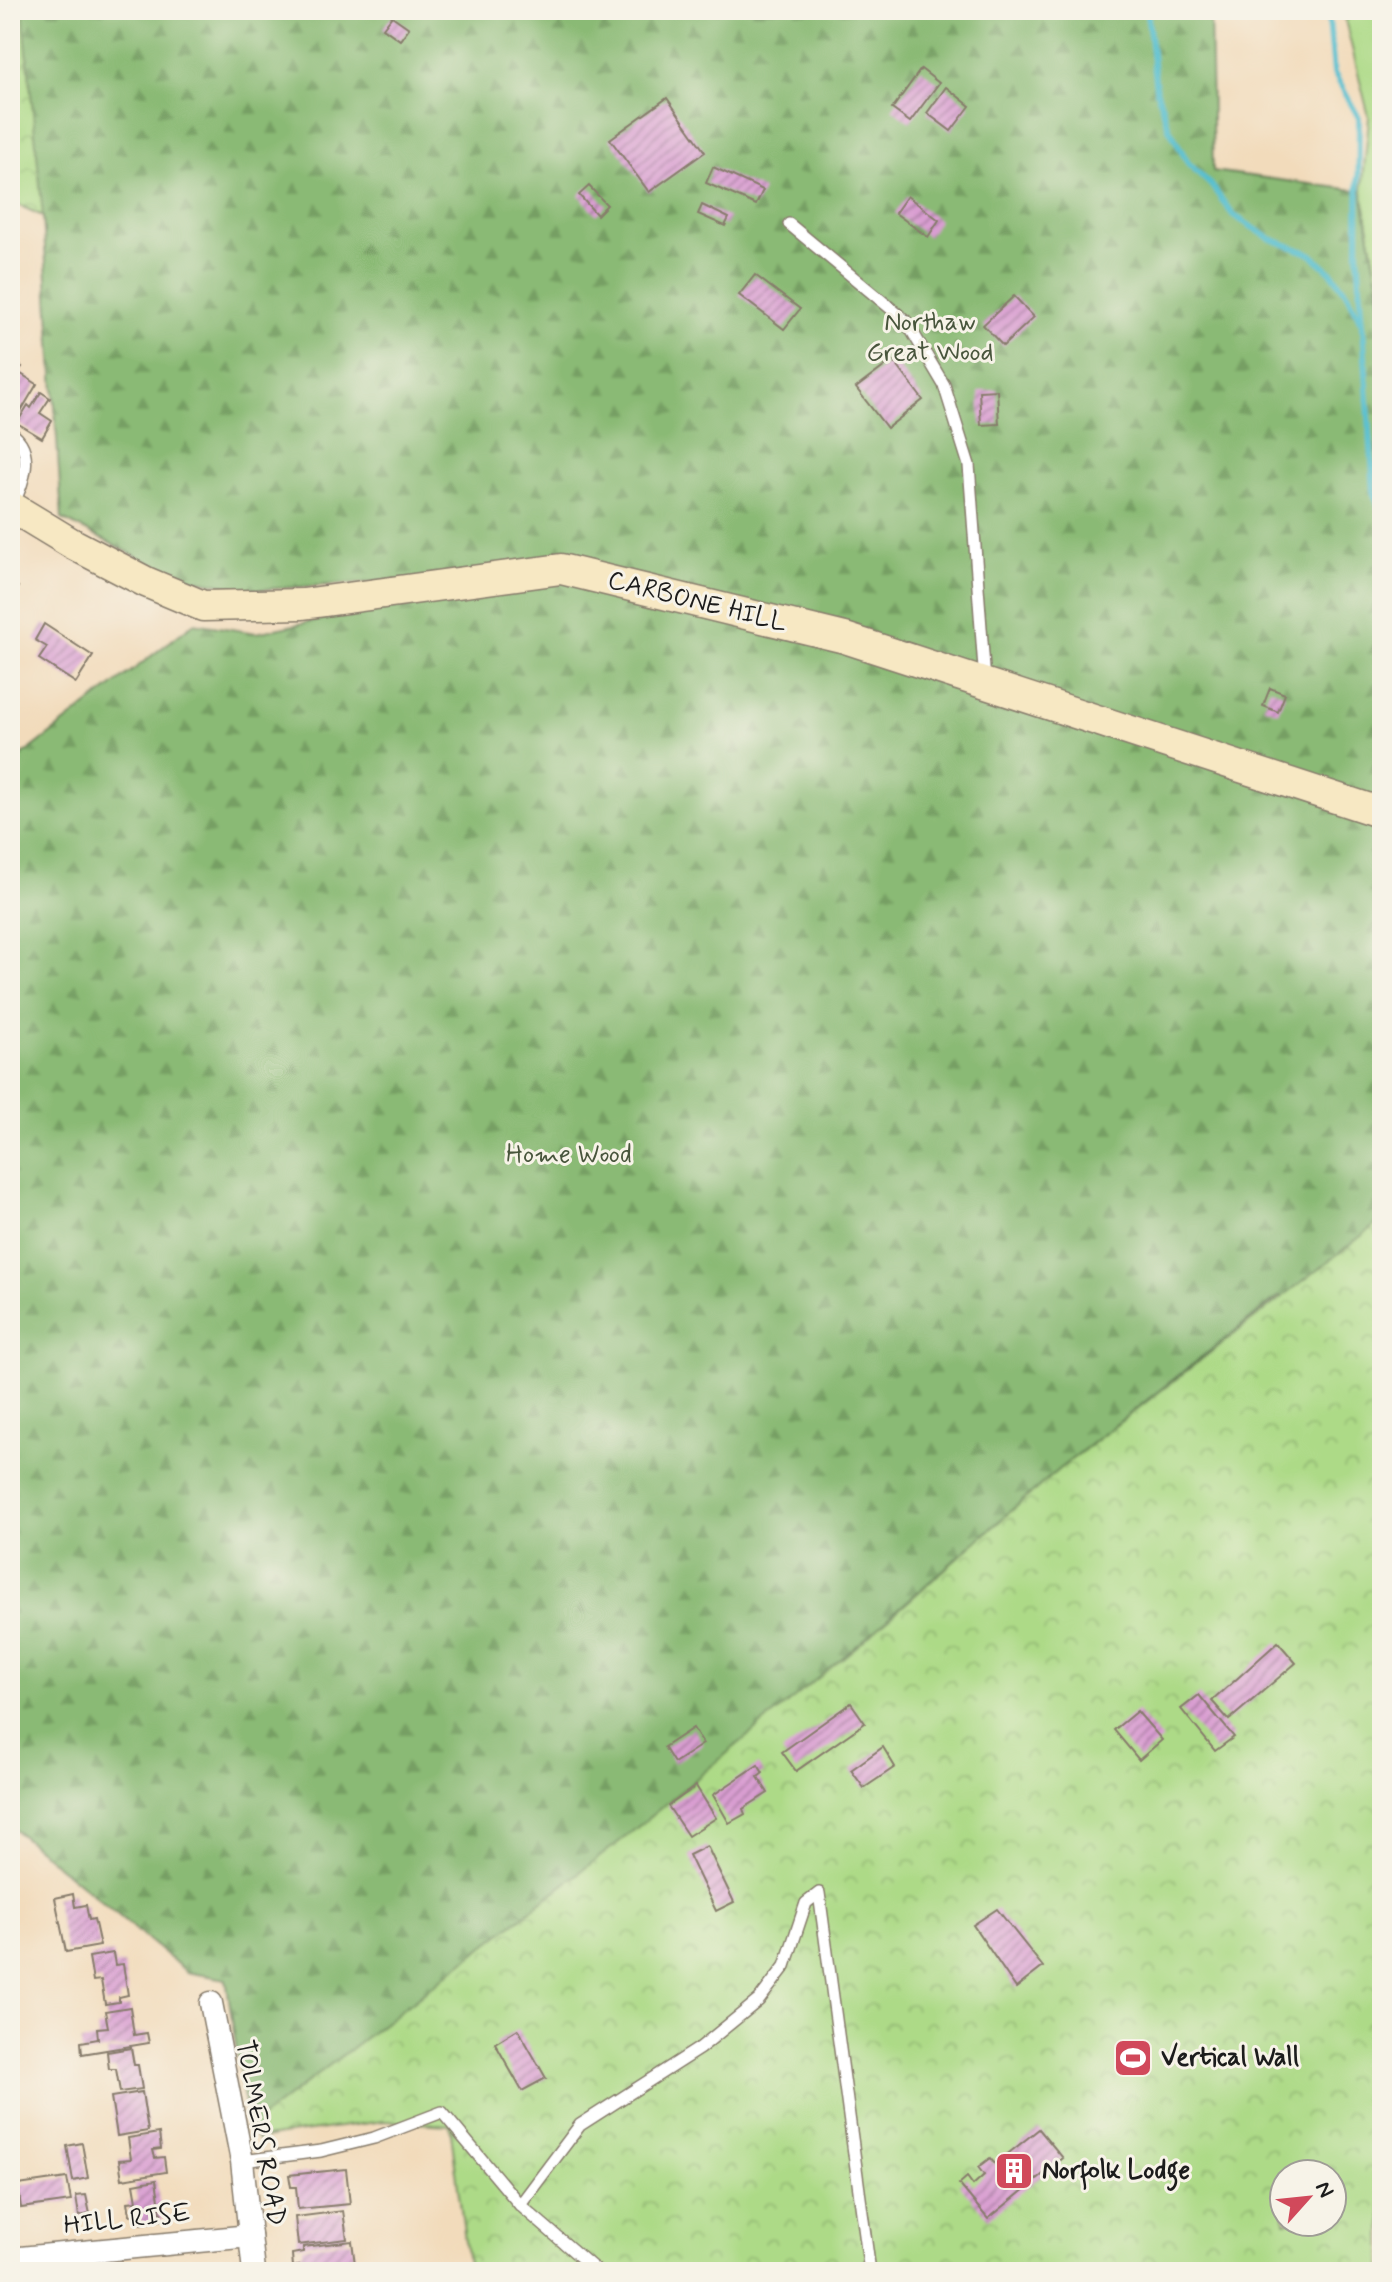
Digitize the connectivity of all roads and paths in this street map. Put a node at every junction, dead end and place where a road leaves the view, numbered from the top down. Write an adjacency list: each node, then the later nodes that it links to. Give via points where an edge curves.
1 (789, 224): 4 (lane, via 906,321 944,385 969,465)
2 (10, 432): 3 (lane, via 26,455 23,483)
3 (11, 507): 4 (street, CARBONE HILL, via 146,582 203,606 303,604 561,569 845,638)
4 (985, 684): 5 (street, CARBONE HILL)
5 (1382, 813)
6 (211, 2003): 7 (street, TOLMERS ROAD)
7 (242, 2161): 8 (lane, via 321,2151 442,2112); 9 (street, TOLMERS ROAD)
8 (520, 2205): 12 (lane); 13 (lane, via 580,2125 700,2048 759,2000 785,1966 806,1903 819,1893)
9 (250, 2236): 10 (street, HILL RISE); 11 (street, TOLMERS ROAD)
10 (10, 2259)
11 (254, 2272)
12 (598, 2272)
13 (870, 2272)

